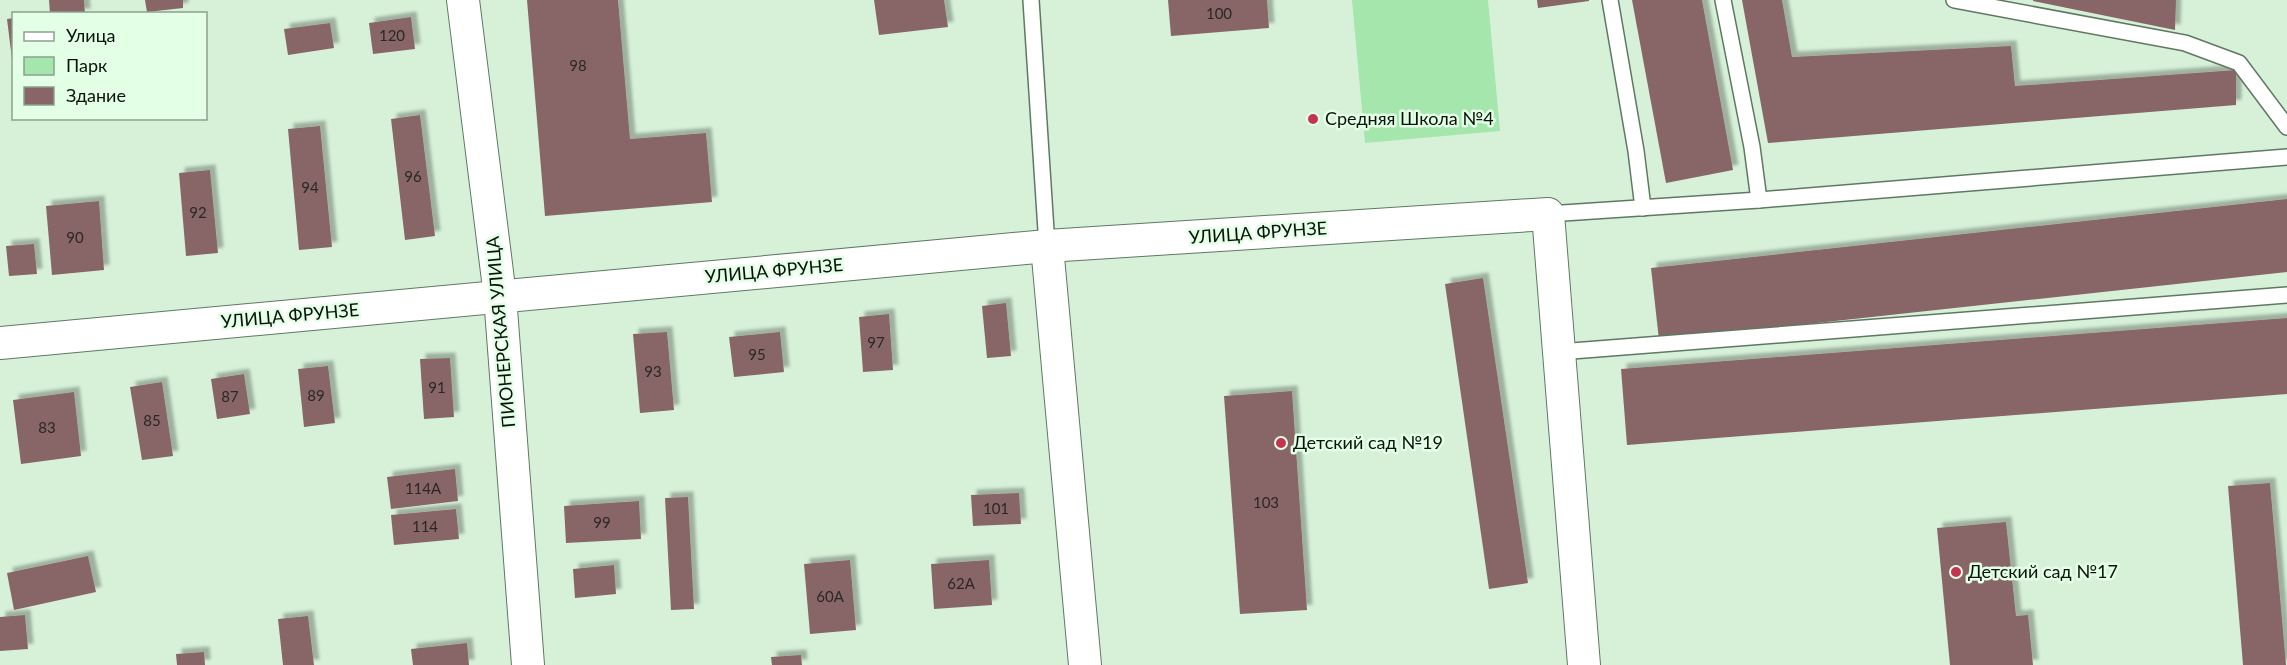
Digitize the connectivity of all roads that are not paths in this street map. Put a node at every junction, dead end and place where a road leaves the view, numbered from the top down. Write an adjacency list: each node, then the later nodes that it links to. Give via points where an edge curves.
1 (463, 0): 13 (street, ПИОНЕРСКАЯ УЛИЦА)
2 (1031, 0): 11 (lane)
3 (1610, 0): 9 (lane)
4 (1724, 0): 8 (lane)
5 (1954, 0): 6 (lane, via 2185,43 2239,63)
6 (2287, 127)
7 (2287, 157): 8 (lane)
8 (1760, 200): 9 (lane)
9 (1643, 208): 10 (lane)
10 (1548, 214): 11 (street, УЛИЦА ФРУНЗЕ); 15 (street)
11 (1047, 246): 13 (street, УЛИЦА ФРУНЗЕ); 17 (street)
12 (2287, 295): 15 (lane)
13 (500, 296): 14 (street, УЛИЦА ФРУНЗЕ); 16 (street, ПИОНЕРСКАЯ УЛИЦА)
14 (0, 343)
15 (1559, 352): 18 (street)
16 (528, 665)
17 (1085, 665)
18 (1584, 665)

